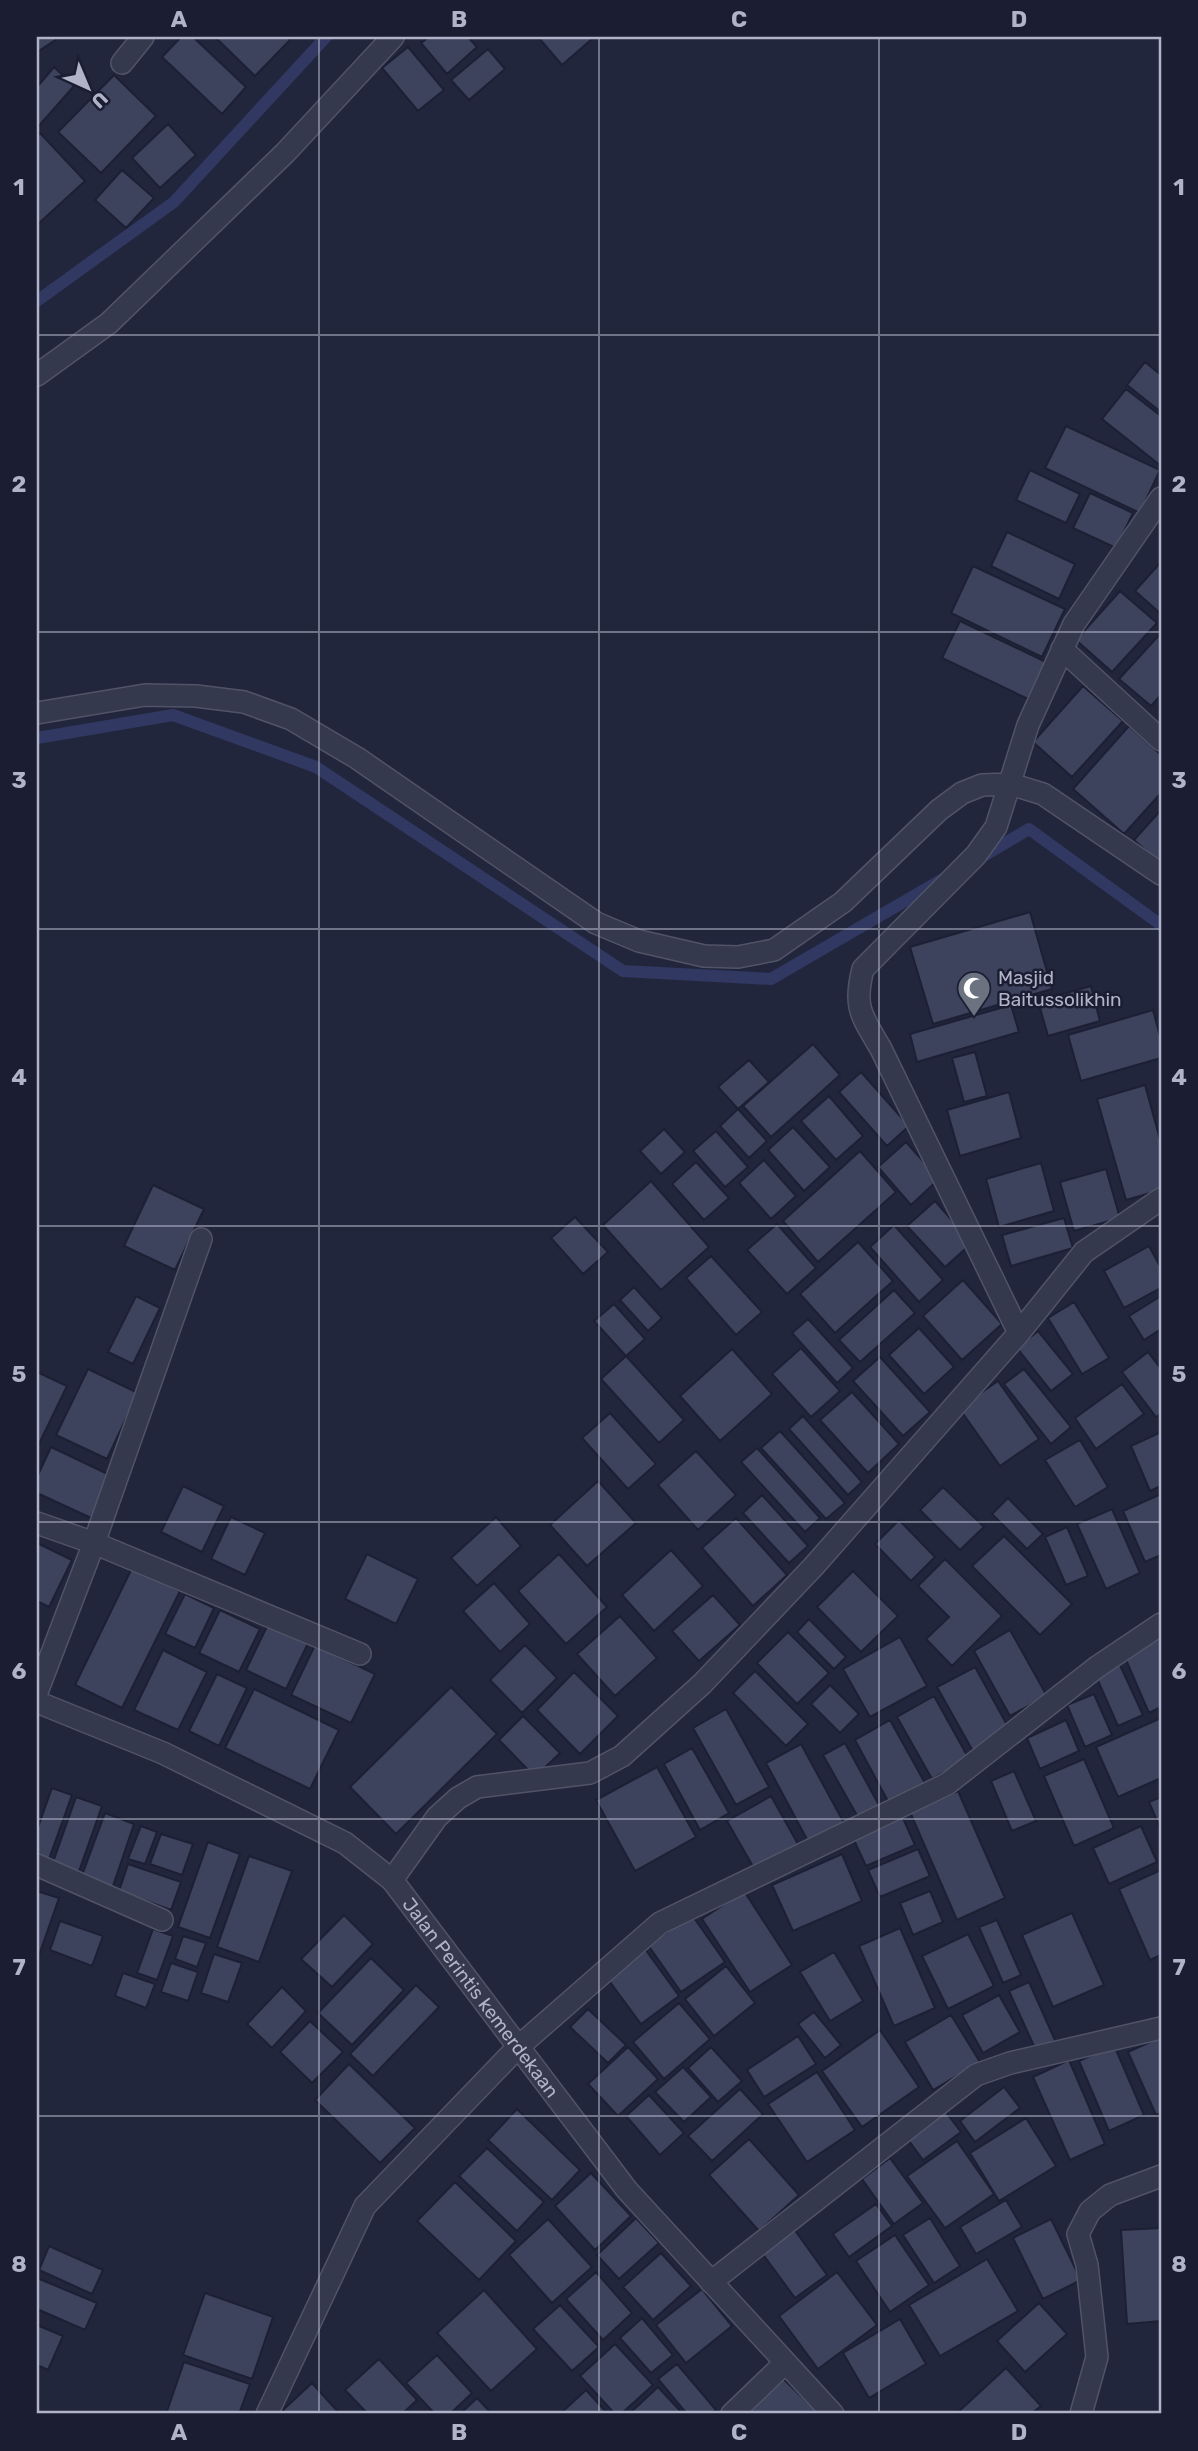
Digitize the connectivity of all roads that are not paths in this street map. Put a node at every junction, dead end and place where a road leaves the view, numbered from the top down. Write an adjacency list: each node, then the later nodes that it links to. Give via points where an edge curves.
1 (143, 37): 3 (street)
2 (393, 37): 4 (street, via 285,153 109,323)
3 (122, 63)
4 (37, 376)
5 (1161, 498): 6 (street, via 1074,624)
6 (1062, 649): 8 (street); 9 (street, via 1028,725)
7 (37, 713): 9 (street, via 145,695 244,702 290,719 357,758 596,923 639,941 720,957 774,950 843,902 962,793 982,785)
8 (1161, 740)
9 (1010, 784): 10 (street, via 1043,794); 13 (street, via 996,827 976,855 863,969 857,995 863,1018)
10 (1161, 874)
11 (1161, 1199): 13 (street, via 1084,1252)
12 (201, 1239): 15 (street)
13 (1019, 1333): 21 (street, via 814,1566 702,1684 622,1756 590,1773 477,1787 437,1818)
14 (37, 1522): 15 (street)
15 (94, 1543): 17 (street); 18 (street)
16 (1161, 1624): 24 (street, via 1097,1667 947,1784 660,1923)
17 (360, 1654)
18 (37, 1692)
19 (37, 1702): 21 (street, Jalan Perintis kemerdekaan, via 163,1753 345,1843)
20 (37, 1865): 22 (street)
21 (392, 1881): 24 (street, Jalan Perintis kemerdekaan)
22 (162, 1920)
23 (1161, 2028): 26 (street, via 976,2075)
24 (517, 2048): 26 (street, Jalan Perintis kemerdekaan, via 627,2190); 28 (street, via 366,2206)
25 (1161, 2176): 31 (street, via 1110,2195 1090,2211 1078,2234 1087,2265 1097,2357)
26 (710, 2282): 27 (street, Jalan Perintis kemerdekaan)
27 (785, 2362): 29 (street); 30 (street, Jalan Perintis kemerdekaan)
28 (267, 2414)
29 (732, 2414)
30 (833, 2414)
31 (1082, 2414)

